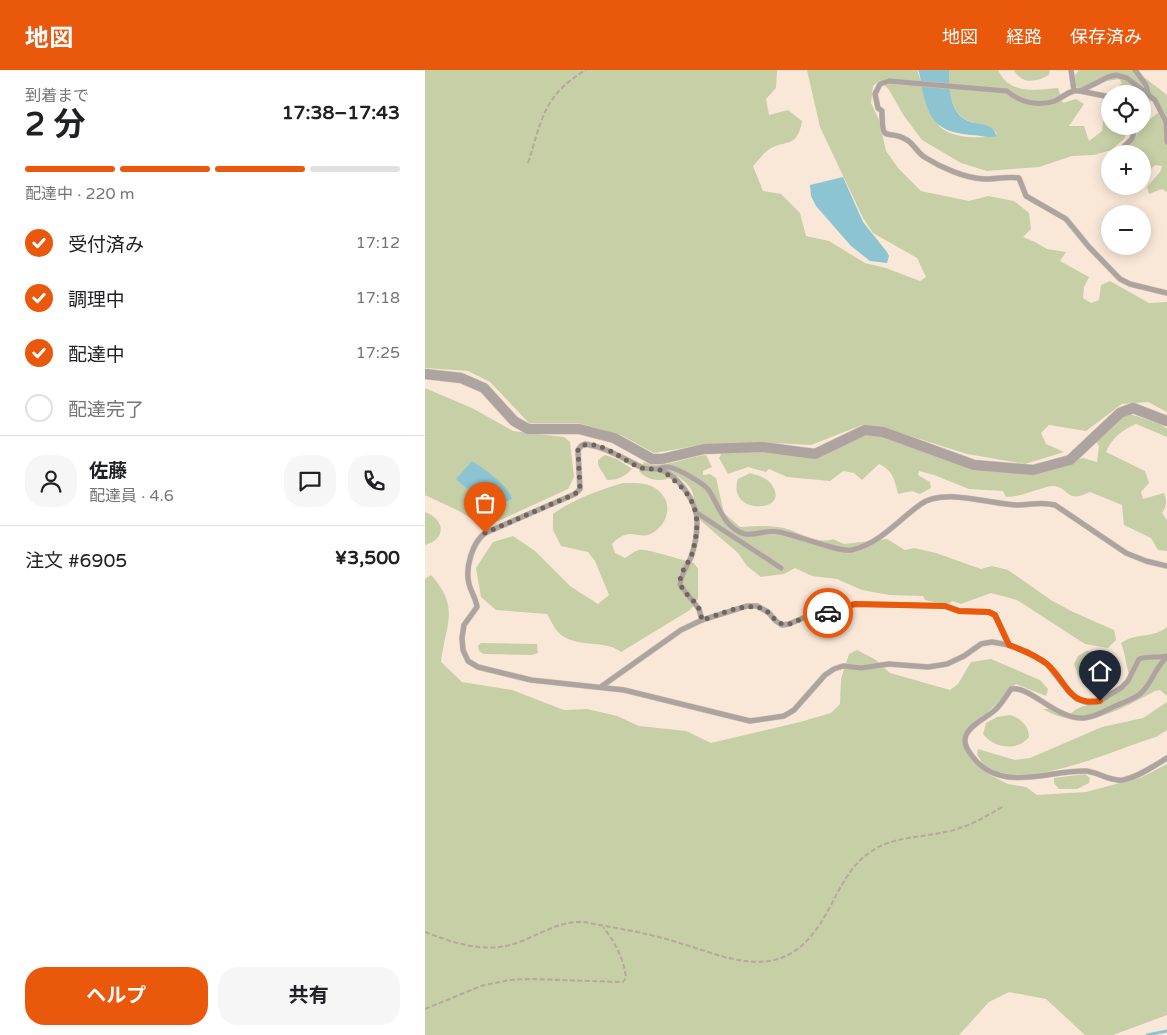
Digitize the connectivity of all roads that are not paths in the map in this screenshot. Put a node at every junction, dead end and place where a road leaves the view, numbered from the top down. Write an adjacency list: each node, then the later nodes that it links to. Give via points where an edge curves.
1 (1071, 70): 5 (lane)
2 (1135, 70): 4 (lane)
3 (1137, 85): 5 (lane, via 1116,75)
4 (1146, 85)
5 (1077, 90): 6 (lane); 11 (lane, via 1047,103 1019,100 1007,90 889,81 880,84 875,94 878,108 882,110 885,133 908,140 936,164 971,177 1019,178 1026,196 1066,219 1120,279)
6 (1101, 95)
7 (1151, 96): 9 (lane, via 1166,122)
8 (1133, 135): 10 (lane)
9 (1167, 142)
10 (1126, 145)
11 (1167, 293)
12 (425, 374): 13 (street, via 461,378 484,388 514,421 528,429 579,429 614,438 651,459 704,450 762,447 815,454 865,430 883,432 974,465 1033,470 1070,460 1120,412 1133,408)
13 (1167, 421)
14 (656, 469): 15 (lane, via 683,488); 16 (lane, via 675,469 709,490 719,513 745,534 777,531 838,550 852,550 885,535 930,499 978,499 1018,505 1044,502 1055,505 1126,553 1145,562); 23 (lane, via 647,470 609,450 585,444 578,450 580,489 575,494 485,533 479,537 471,555 468,576 477,607 464,625 463,650 468,661 478,667 531,680)
15 (697, 512): 17 (lane); 18 (lane, via 695,542 681,585 699,609)
16 (1167, 566)
17 (781, 568)
18 (702, 620): 19 (lane, via 747,606 757,606 782,624 855,604 945,606 995,615); 23 (lane, via 681,630)
19 (1009, 645): 21 (lane, via 1047,664 1069,692 1088,703 1100,701 1121,688 1139,659); 23 (lane, via 981,644 947,664 928,667 889,664 861,668 843,666 825,676 795,710 784,716 750,722)
20 (1167, 656): 21 (lane); 22 (lane)
21 (1152, 657): 22 (lane)
22 (1158, 666): 24 (lane, via 1147,688 1139,695 1085,718 1063,714 1017,688 1011,689 997,709 973,726 966,735 965,744 971,755 990,772 1021,778 1087,771 1123,780)
23 (601, 686)
24 (1167, 758)

